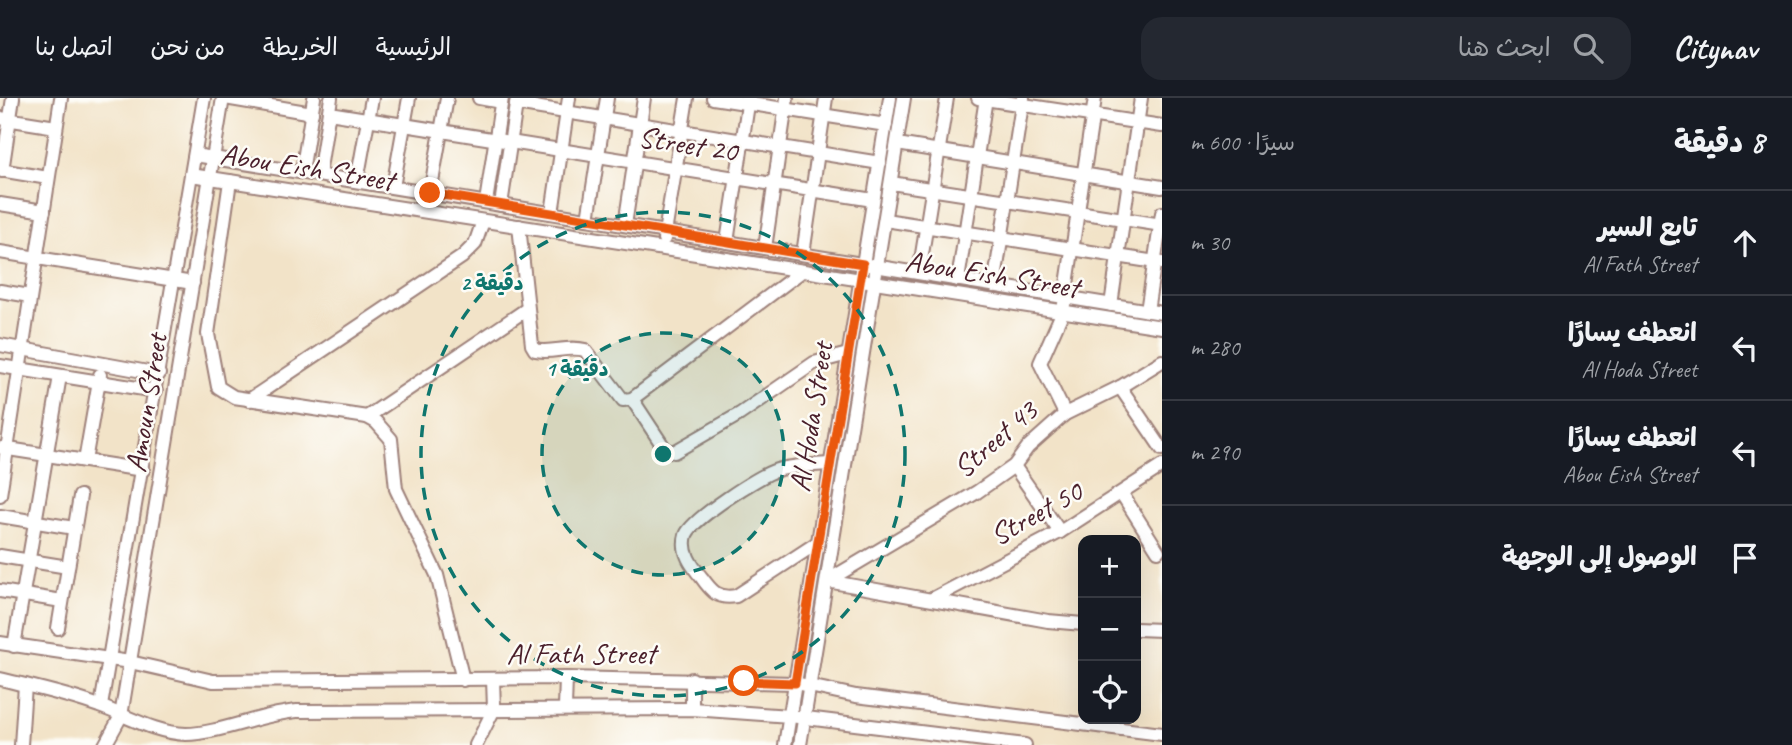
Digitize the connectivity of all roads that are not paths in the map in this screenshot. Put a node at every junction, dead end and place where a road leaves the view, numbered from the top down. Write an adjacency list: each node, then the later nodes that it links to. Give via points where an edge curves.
1 (13, 98): 34 (street)
2 (61, 98): 41 (street)
3 (204, 98): 52 (street, Amoun Street)
4 (224, 98): 29 (street); 55 (street, Amoun Street)
5 (314, 98): 29 (street)
6 (331, 98): 30 (street)
7 (372, 98): 35 (street)
8 (409, 98): 38 (street)
9 (447, 98): 42 (street)
10 (479, 98): 23 (street)
11 (569, 98): 28 (street)
12 (607, 98): 33 (street)
13 (645, 98): 37 (street)
14 (687, 98): 43 (street)
15 (713, 98): 25 (street)
16 (826, 98): 32 (street)
17 (890, 98): 39 (street, Al Hoda Street)
18 (904, 98): 47 (street, Al Hoda Street)
19 (947, 98): 50 (street)
20 (984, 98): 26 (street); 54 (street)
21 (1095, 98): 31 (street)
22 (1141, 98): 36 (street)
23 (502, 100): 44 (street)
24 (516, 101): 28 (street); 46 (street)
25 (749, 101): 27 (street); 45 (street)
26 (1023, 101): 31 (street); 57 (street)
27 (786, 104): 32 (street); 48 (street)
28 (567, 112): 33 (street); 49 (street)
29 (312, 113): 61 (street)
30 (329, 113): 35 (street, Street 20); 64 (street)
31 (1092, 115): 36 (street); 62 (street)
32 (823, 116): 39 (street); 51 (street)
33 (604, 118): 37 (street); 53 (street)
34 (5, 119): 41 (street); 60 (street)
35 (368, 120): 38 (street, Street 20); 69 (street)
36 (1138, 122): 40 (street); 70 (street)
37 (640, 124): 43 (street); 56 (street)
38 (404, 125): 42 (street, Street 20); 73 (street)
39 (886, 125): 58 (street, Al Hoda Street)
40 (1162, 126)
41 (56, 127): 65 (street)
42 (441, 131): 44 (street, Street 20); 77 (street)
43 (682, 131): 45 (street); 59 (street)
44 (495, 140): 46 (street, Street 20); 81 (street)
45 (743, 141): 48 (street); 67 (street)
46 (510, 142): 49 (street, Street 20); 83 (street)
47 (897, 144): 50 (street); 71 (street, Al Hoda Street)
48 (780, 146): 51 (street); 72 (street)
49 (561, 150): 53 (street, Street 20); 86 (street)
50 (939, 150): 54 (street); 75 (street)
51 (818, 153): 58 (street); 76 (street)
52 (195, 155): 55 (street, Abou Eish Street); 63 (street, Amoun Street)
53 (598, 156): 56 (street, Street 20); 87 (street)
54 (977, 157): 57 (street); 78 (street)
55 (213, 158): 61 (street, Abou Eish Street); 66 (street, Amoun Street)
56 (635, 162): 59 (street, Street 20); 93 (street)
57 (1013, 162): 62 (street); 80 (street)
58 (880, 163): 79 (street, Al Hoda Street)
59 (676, 168): 67 (street, Street 20); 96 (street)
60 (1, 171): 65 (street)
61 (302, 172): 64 (street, Abou Eish Street)
62 (1083, 174): 70 (street); 85 (street)
63 (191, 175): 66 (street, Abou Eish Street); 112 (street, Amoun Street)
64 (318, 175): 69 (street, Abou Eish Street)
65 (48, 178): 84 (street)
66 (210, 178): 68 (street, Abou Eish Street); 116 (street, Amoun Street)
67 (737, 178): 72 (street, Street 20); 99 (street)
68 (230, 181): 90 (street, Abou Eish Street); 140 (street, via 208,334 218,387 228,396)
69 (357, 181): 73 (street, Abou Eish Street)
70 (1129, 181): 74 (street); 88 (street)
71 (891, 183): 75 (street); 89 (street, Al Hoda Street)
72 (774, 184): 76 (street, Street 20); 100 (street)
73 (393, 187): 77 (street, Abou Eish Street)
74 (1162, 187)
75 (932, 189): 78 (street); 95 (street)
76 (812, 190): 79 (street, Street 20); 104 (street)
77 (430, 193): 81 (street, Abou Eish Street)
78 (971, 195): 80 (street); 97 (street)
79 (873, 200): 108 (street, Al Hoda Street)
80 (1007, 201): 85 (street); 98 (street)
81 (486, 202): 83 (street, Abou Eish Street)
82 (0, 204): 84 (street)
83 (503, 205): 86 (street, Abou Eish Street); 92 (street)
84 (44, 211): 106 (street)
85 (1077, 212): 88 (street); 102 (street)
86 (552, 213): 87 (street, Abou Eish Street)
87 (588, 219): 93 (street, Abou Eish Street)
88 (1124, 219): 91 (street); 105 (street)
89 (885, 220): 95 (street); 109 (street, Al Hoda Street)
90 (483, 221): 92 (street, Abou Eish Street); 140 (street, via 475,244 462,257)
91 (1161, 221): 107 (street)
92 (503, 224): 94 (street, Abou Eish Street)
93 (625, 225): 96 (street, Abou Eish Street)
94 (519, 226): 101 (street, Abou Eish Street); 122 (street)
95 (926, 226): 97 (street); 111 (street)
96 (665, 232): 99 (street, Abou Eish Street); 101 (street)
97 (966, 232): 98 (street); 114 (street)
98 (1002, 238): 102 (street); 117 (street)
99 (727, 242): 100 (street, Abou Eish Street)
100 (765, 248): 104 (street, Abou Eish Street)
101 (662, 249): 110 (street, Abou Eish Street)
102 (1072, 249): 105 (street); 120 (street)
103 (0, 252): 106 (street)
104 (803, 254): 108 (street, Abou Eish Street)
105 (1118, 256): 107 (street); 121 (street)
106 (36, 257): 112 (street); 119 (street)
107 (1158, 262): 124 (street)
108 (863, 264): 109 (street, Abou Eish Street); 113 (street, Al Hoda Street)
109 (877, 266): 111 (street, Abou Eish Street); 115 (street, Al Hoda Street)
110 (803, 271): 113 (street, Abou Eish Street); 139 (street)
111 (919, 273): 114 (street, Abou Eish Street)
112 (174, 280): 116 (street); 134 (street, Amoun Street)
113 (860, 280): 115 (street, Abou Eish Street); 129 (street, Al Hoda Street)
114 (958, 280): 117 (street, Abou Eish Street)
115 (874, 282): 123 (street, Abou Eish Street); 163 (street, Al Hoda Street)
116 (192, 283): 175 (street, Amoun Street)
117 (995, 286): 120 (street, Abou Eish Street)
118 (0, 291): 119 (street)
119 (30, 296): 128 (street)
120 (1065, 297): 121 (street, Abou Eish Street); 123 (street)
121 (1111, 305): 124 (street, Abou Eish Street)
122 (527, 309): 139 (street, via 535,350 585,349 616,394 623,400); 142 (street)
123 (1063, 311): 126 (street, Abou Eish Street); 141 (street, via 1040,368)
124 (1147, 311): 125 (street, Abou Eish Street)
125 (1162, 313)
126 (1162, 327)
127 (0, 345): 128 (street)
128 (23, 348): 131 (street); 133 (street)
129 (848, 354): 139 (street, via 814,363 674,452 665,449); 147 (street, Al Hoda Street)
130 (1162, 361): 137 (street, Street 43)
131 (102, 363): 134 (street); 136 (street)
132 (0, 366): 133 (street)
133 (19, 369): 135 (street); 143 (street)
134 (159, 374): 138 (street, Amoun Street)
135 (60, 376): 136 (street); 145 (street)
136 (99, 382): 138 (street); 146 (street)
137 (1120, 387): 141 (street, Street 43); 144 (street)
138 (156, 391): 150 (street, Amoun Street)
139 (632, 399)
140 (249, 400): 142 (street)
141 (1065, 414): 148 (street, Street 43)
142 (367, 417): 180 (street, via 391,439 396,489 437,575)
143 (4, 448): 145 (street); 152 (street)
144 (1162, 449)
145 (46, 455): 146 (street); 155 (street)
146 (85, 461): 150 (street)
147 (830, 464): 158 (street, Al Hoda Street); 158 (street, via 795,466 764,475 697,521 687,534 685,548 713,594 728,598)
148 (1014, 466): 157 (street); 163 (street, Street 43)
149 (1162, 466): 151 (street, Street 50)
150 (143, 470): 174 (street, Amoun Street)
151 (1122, 494): 157 (street, Street 50); 159 (street)
152 (0, 495)
153 (80, 496): 156 (street)
154 (0, 516): 155 (street)
155 (35, 522): 156 (street); 161 (street)
156 (74, 528): 162 (street)
157 (1060, 532): 166 (street, Street 50)
158 (817, 543): 181 (street, Al Hoda Street)
159 (1158, 551)
160 (0, 556): 161 (street)
161 (29, 561): 162 (street); 165 (street)
162 (68, 567): 167 (street)
163 (827, 581): 166 (street); 183 (street, Al Hoda Street)
164 (0, 591): 165 (street)
165 (23, 595): 167 (street); 173 (street)
166 (932, 599): 168 (street)
167 (62, 601): 169 (street)
168 (1078, 624)
169 (58, 628)
170 (1141, 629): 171 (street)
171 (1162, 630)
172 (0, 643): 173 (street, Al Fath Street)
173 (14, 646): 174 (street, Al Fath Street)
174 (110, 660): 175 (street, Al Fath Street); 184 (street, Amoun Street)
175 (130, 662): 180 (street, Al Fath Street, via 213,681); 188 (street, Amoun Street)
176 (566, 678): 178 (street, Al Fath Street); 179 (street, Al Fath Street); 185 (street)
177 (0, 679): 182 (street, Al Fath Street)
178 (493, 679): 180 (street, Al Fath Street); 186 (street)
179 (692, 679): 181 (street, Al Fath Street); 187 (street)
180 (463, 680)
181 (795, 683): 183 (street, Al Fath Street); 189 (street, Al Hoda Street)
182 (25, 685): 184 (street, Al Fath Street); 192 (street)
183 (810, 685): 190 (street, Al Hoda Street); 191 (street, Al Fath Street, via 856,696)
184 (101, 706): 188 (street, Al Fath Street)
185 (565, 708): 186 (street, Al Fath Street); 187 (street, Al Fath Street)
186 (494, 709): 188 (street, Al Fath Street, via 297,710 187,734); 194 (street)
187 (692, 709): 189 (street, Al Fath Street)
188 (121, 716): 193 (street, Amoun Street)
189 (790, 716): 190 (street, Al Fath Street); 195 (street, Al Hoda Street)
190 (804, 717): 196 (street, Al Hoda Street); 197 (street, Al Fath Street)
191 (1162, 734)
192 (21, 745)
193 (105, 745)
194 (476, 745)
195 (785, 745)
196 (800, 745)
197 (1025, 745)

